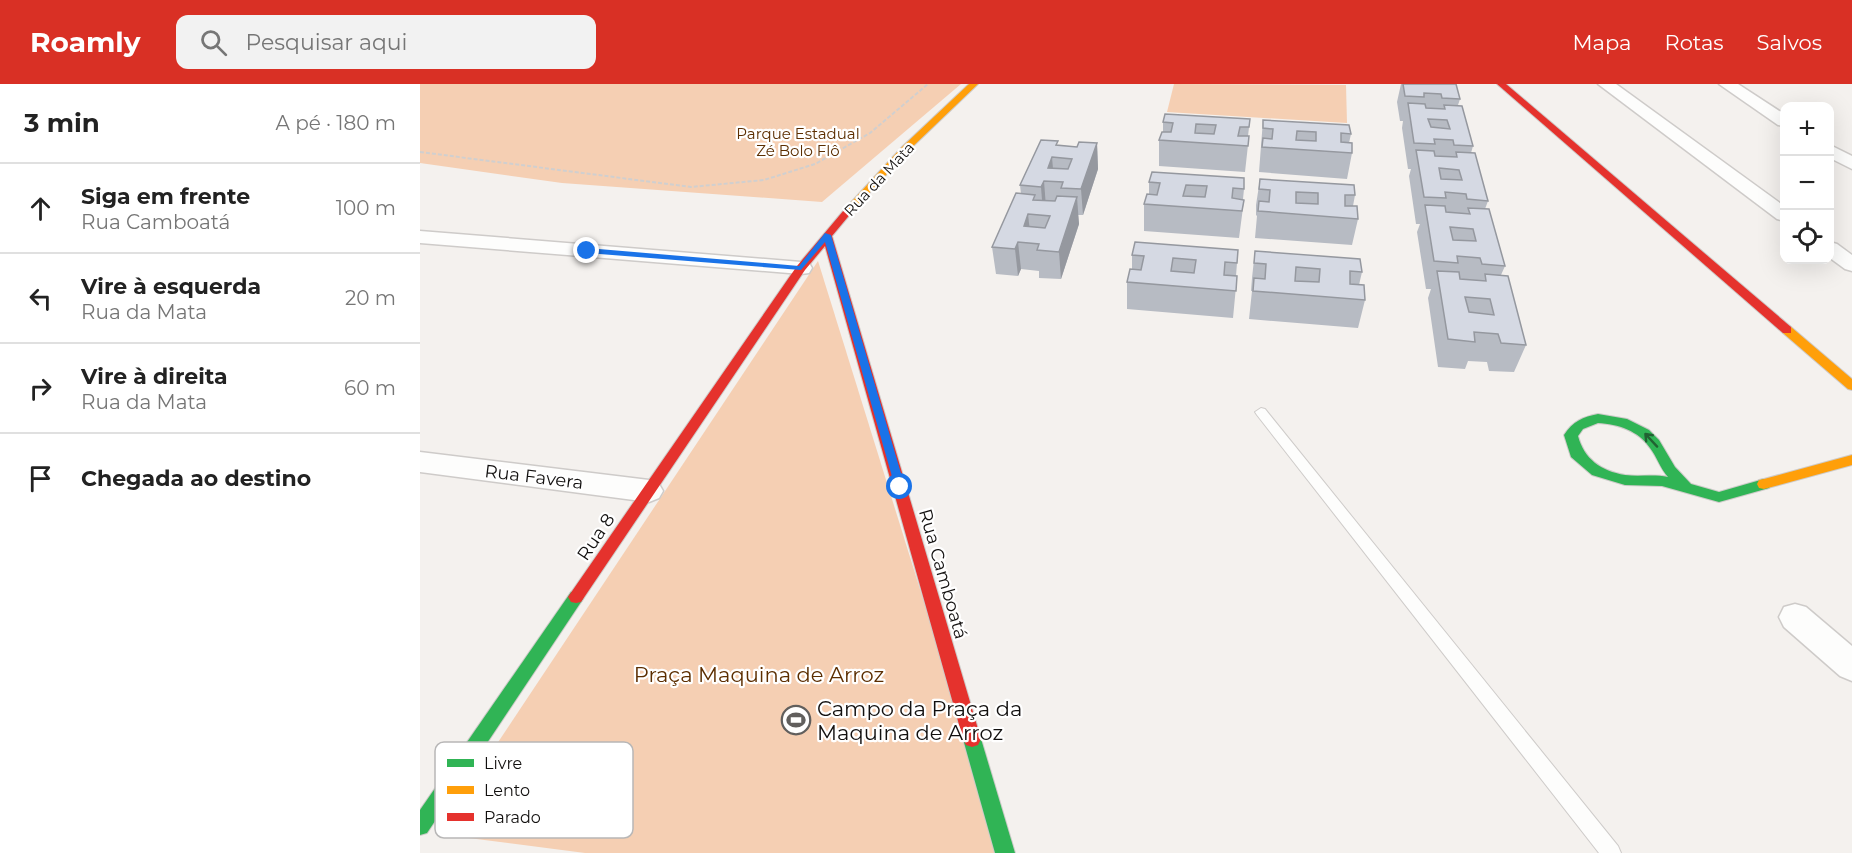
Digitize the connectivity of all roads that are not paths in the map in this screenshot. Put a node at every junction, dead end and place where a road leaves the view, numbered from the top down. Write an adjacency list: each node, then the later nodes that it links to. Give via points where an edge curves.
1 (974, 84): 9 (street, Rua da Mata, via 920,134)
2 (1501, 84): 14 (street)
3 (1606, 84): 8 (street)
4 (1727, 84): 5 (street)
5 (1780, 118)
6 (1834, 153): 7 (street)
7 (1852, 164)
8 (1780, 211)
9 (827, 235): 13 (street, Rua da Mata); 25 (street, Rua Camboatá)
10 (420, 237): 13 (street)
11 (1834, 251): 12 (street)
12 (1852, 265)
13 (801, 268): 19 (street, Rua 8)
14 (1852, 386)
15 (1261, 412): 26 (lane)
16 (1852, 460): 18 (street, via 1728,495 1711,495)
17 (420, 462): 19 (street, Rua Favera)
18 (1685, 486): 18 (street, one-way to 18, via 1667,468 1653,441 1635,427 1602,418 1582,422 1571,435 1576,454 1597,471 1625,480)
19 (649, 491): 22 (street, Rua 8)
20 (1795, 617): 21 (street)
21 (1852, 666)
22 (477, 742)
23 (435, 804): 24 (street, Rua 8)
24 (420, 826)
25 (1005, 853)
26 (1611, 853)

